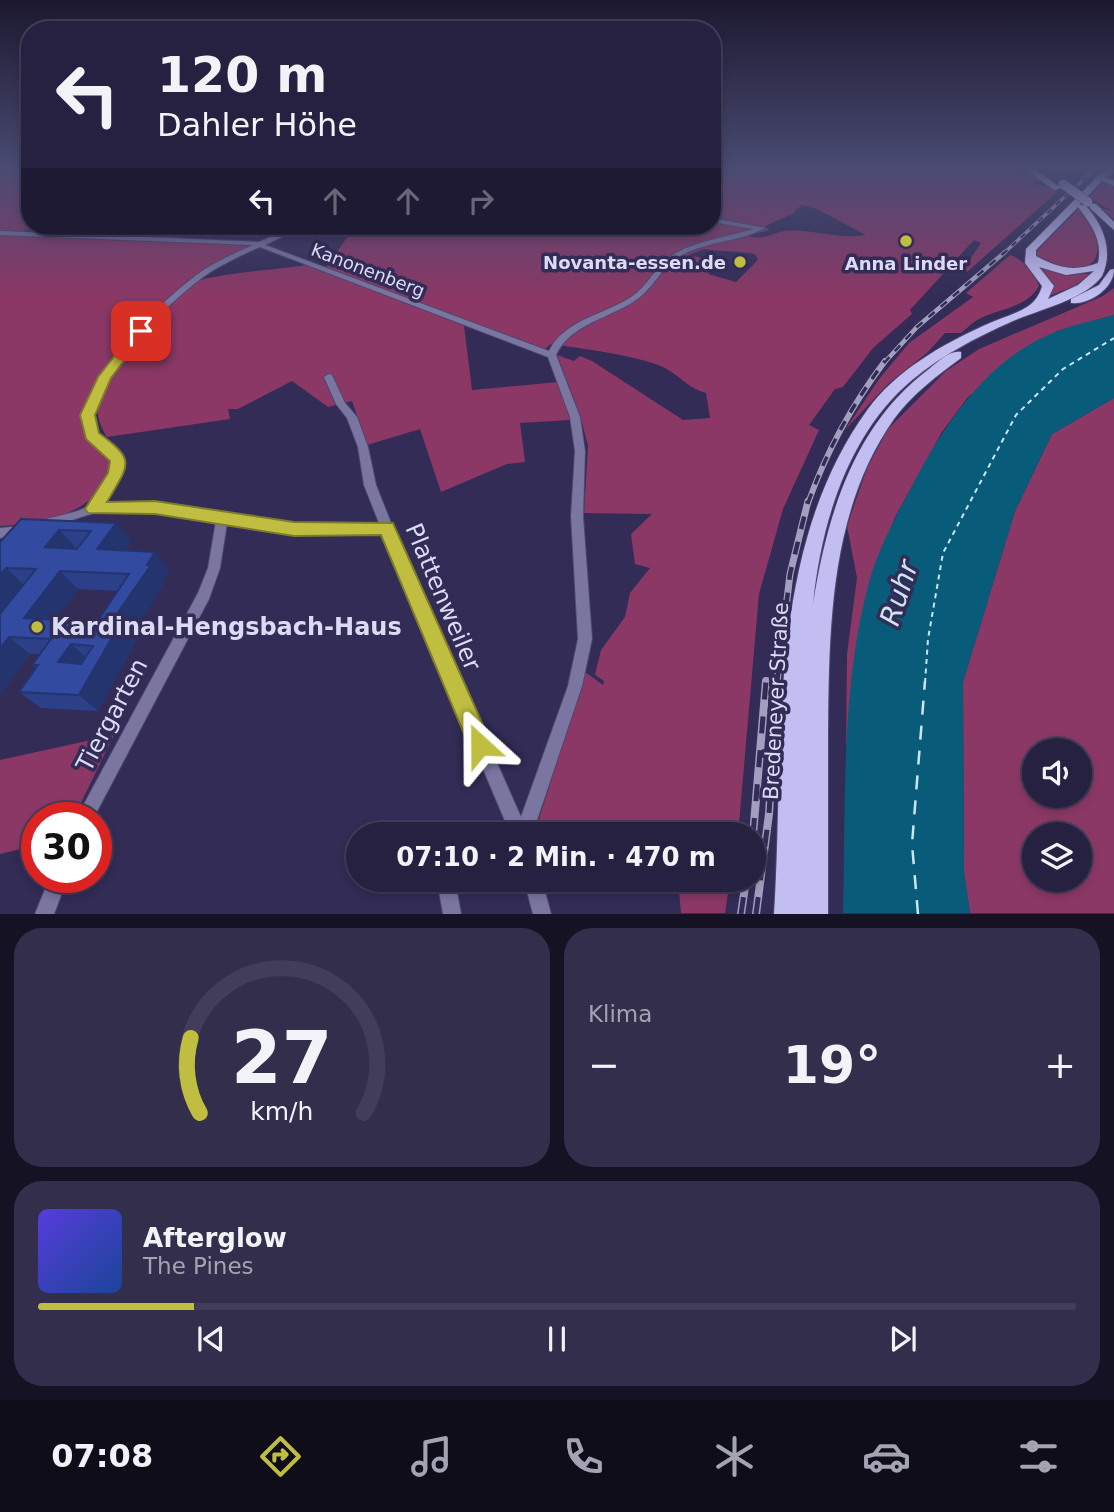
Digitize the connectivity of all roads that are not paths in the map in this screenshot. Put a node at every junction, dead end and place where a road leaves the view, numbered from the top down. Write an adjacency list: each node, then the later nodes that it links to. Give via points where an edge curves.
1 (1069, 211): 11 (main road)
2 (1089, 211): 12 (main road, via 1102,231)
3 (1094, 211): 5 (main road)
4 (721, 221): 14 (street, via 762,228 690,249 665,263 639,294 570,333)
5 (1114, 226)
6 (0, 233): 7 (street, Kanonenberg)
7 (21, 233)
8 (93, 235): 10 (street, Kanonenberg, via 186,237)
9 (282, 235): 10 (street)
10 (261, 245): 14 (street, Kanonenberg); 16 (street, via 195,280 141,331 105,377 90,404 88,429 118,461 116,473)
11 (1029, 254): 12 (main road, via 1037,262 1063,271); 13 (main road, via 1048,286)
12 (1110, 274): 13 (main road, Bredeneyer Straße, via 1098,275); 30 (main road, Bredeneyer Straße, via 1062,307 998,331 913,387 889,415 849,486 834,533 821,614)
13 (1034, 308): 29 (main road, Bredeneyer Straße, via 956,342 902,380 852,441 834,480 802,607)
14 (553, 351): 22 (street, via 575,416 580,451 577,516 585,639 575,686)
15 (329, 377): 18 (street, Plattenweiler, via 352,417)
16 (94, 509): 17 (street, via 155,507); 19 (street, via 22,531)
17 (222, 519): 18 (street, via 294,529); 20 (street, Tiergarten, via 204,596)
18 (387, 528): 21 (street, Plattenweiler)
19 (0, 533)
20 (93, 802)
21 (515, 822)
22 (526, 822)
23 (448, 892): 27 (street)
24 (536, 892): 28 (street)
25 (53, 893): 26 (street)
26 (44, 914)
27 (452, 914)
28 (542, 914)
29 (788, 914)
30 (814, 914)

